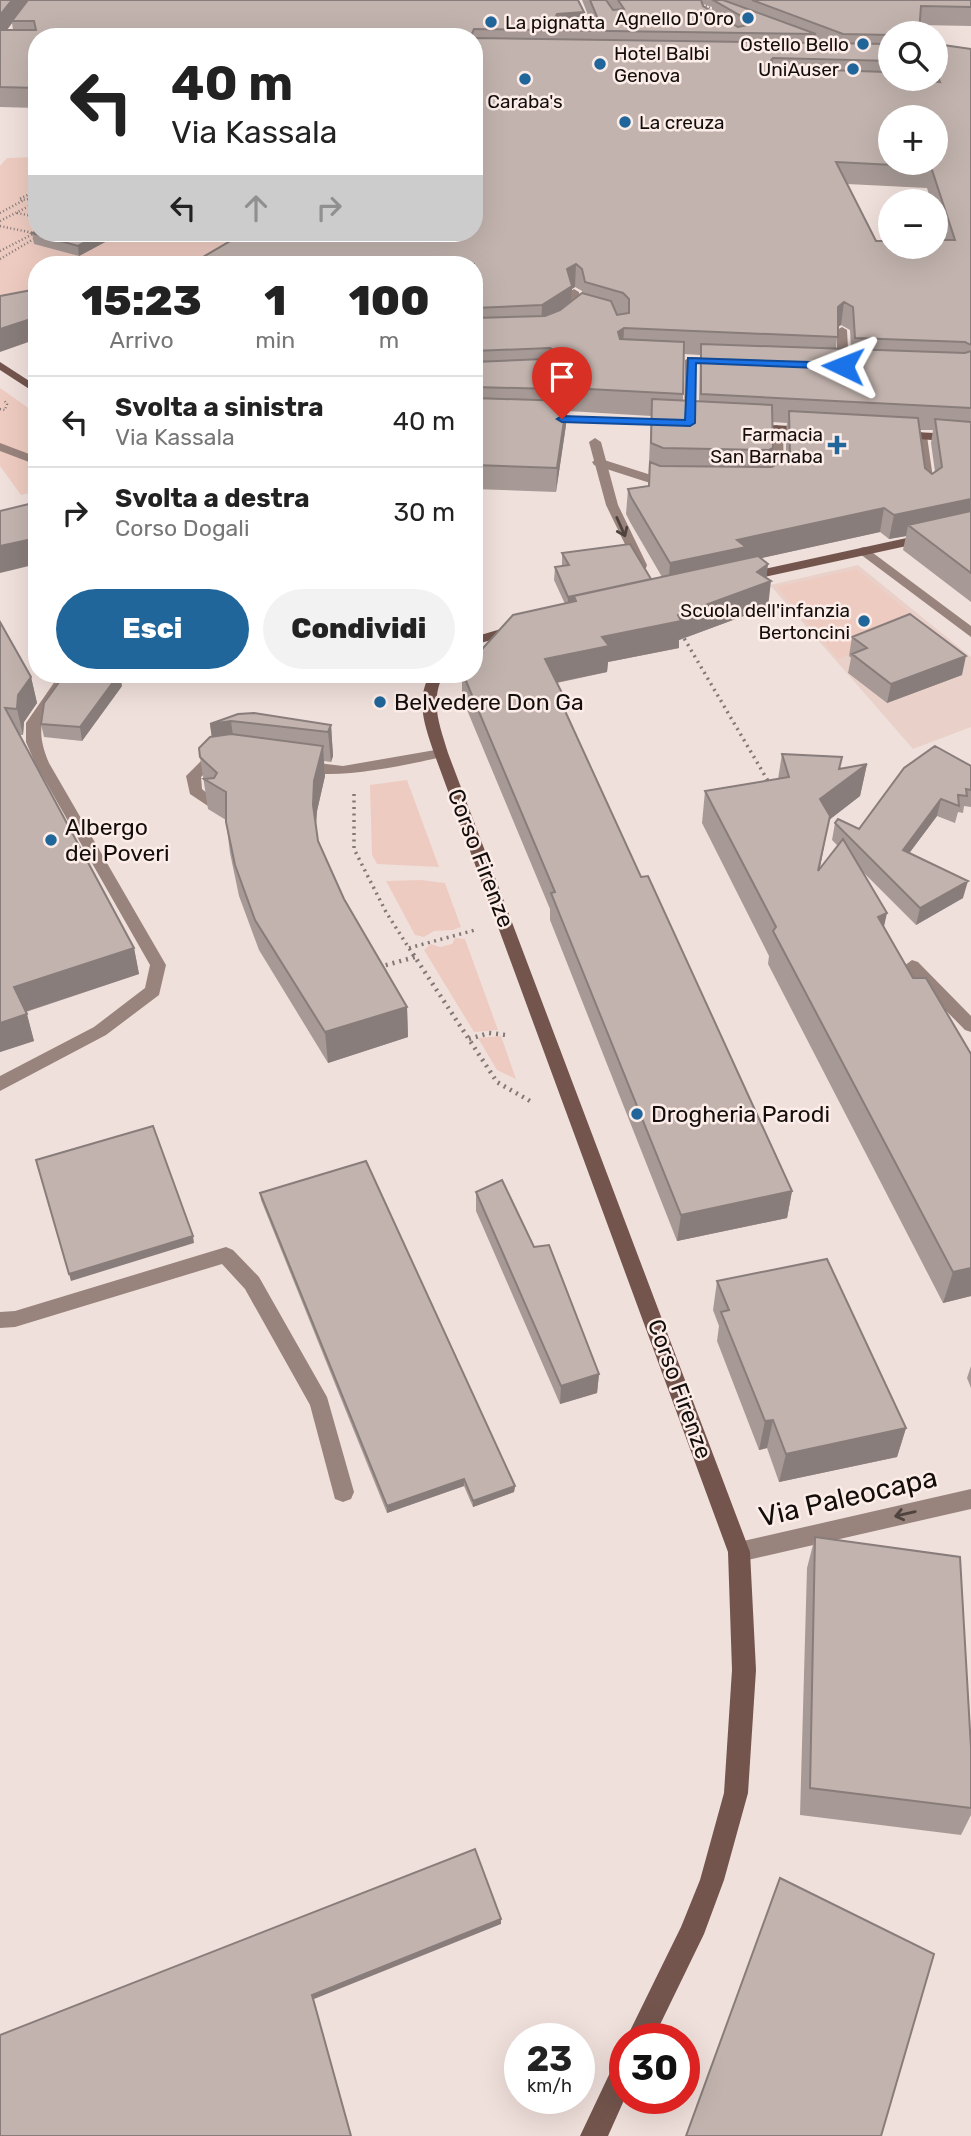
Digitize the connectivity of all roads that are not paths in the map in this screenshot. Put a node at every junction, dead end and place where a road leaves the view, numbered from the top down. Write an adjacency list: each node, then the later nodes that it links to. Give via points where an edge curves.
1 (574, 292): 2 (street, via 575,312)
2 (591, 310)
3 (842, 330): 8 (street, via 837,366)
4 (678, 359): 5 (street)
5 (691, 360): 6 (street); 12 (street, via 696,424)
6 (737, 362)
7 (0, 365): 10 (street)
8 (856, 367)
9 (511, 378): 12 (street, via 548,376)
10 (28, 385)
11 (537, 418): 12 (street)
12 (562, 419)
13 (740, 426): 14 (street)
14 (777, 428): 15 (street); 24 (street, via 778,479 768,485)
15 (829, 431)
16 (881, 434): 17 (street)
17 (920, 436): 18 (street); 25 (street)
18 (971, 439)
19 (595, 442): 22 (street)
20 (0, 447): 21 (street)
21 (28, 458)
22 (598, 463): 23 (street, via 615,465 650,481); 28 (street, one-way to 28, via 619,526)
23 (686, 483)
24 (755, 484)
25 (929, 492)
26 (971, 528): 27 (street)
27 (866, 551): 29 (street); 31 (street)
28 (649, 576)
29 (726, 582)
30 (534, 624): 32 (street)
31 (971, 633)
32 (483, 638)
33 (61, 683): 41 (street, via 33,723 33,742 158,965 153,991 100,1031)
34 (432, 683): 35 (street, Corso Firenze, via 428,712)
35 (441, 753): 37 (street, via 343,771); 45 (street, Corso Firenze)
36 (235, 758): 38 (street, via 209,761 192,776 195,791)
37 (289, 765)
38 (211, 803)
39 (912, 966): 40 (street)
40 (971, 1026)
41 (0, 1084)
42 (0, 1320): 43 (street, via 226,1255 252,1283 320,1403)
43 (343, 1492)
44 (971, 1499): 45 (street, Via Paleocapa, one-way to 45)
45 (739, 1552): 46 (street, Corso Firenze, via 744,1670 733,1804 691,1934)
46 (647, 2023)
47 (609, 2104): 48 (street)
48 (594, 2136)

